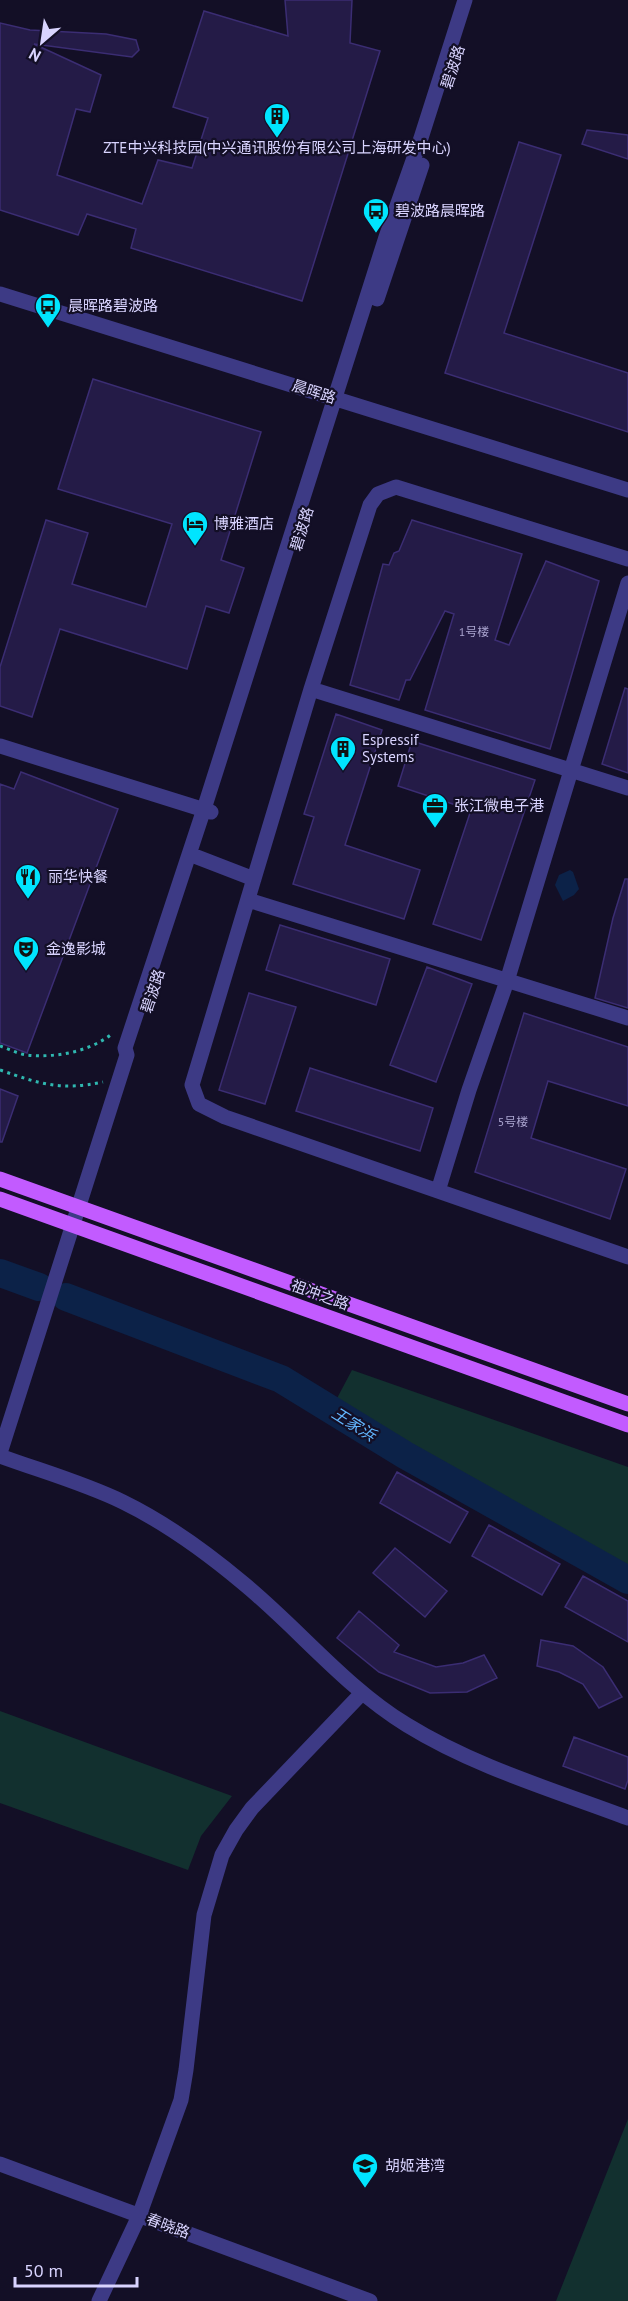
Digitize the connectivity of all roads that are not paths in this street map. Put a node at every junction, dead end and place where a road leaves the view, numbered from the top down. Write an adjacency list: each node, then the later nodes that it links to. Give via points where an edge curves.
1 (465, 0): 4 (street, 碧波路, via 386,237)
2 (474, 0): 4 (street, 碧波路, via 410,202)
3 (0, 294): 4 (street, 晨晖路)
4 (339, 400): 5 (street, 晨晖路); 12 (street, 碧波路)
5 (628, 490)
6 (628, 559): 8 (street, via 396,487 378,494 370,506)
7 (628, 584): 10 (street)
8 (310, 689): 10 (street); 14 (street)
9 (0, 746): 12 (street)
10 (570, 770): 11 (street); 16 (street)
11 (628, 788)
12 (208, 810): 13 (street, 碧波路); 18 (street, 碧波路, via 125,1048)
13 (197, 857): 14 (street); 18 (street, 碧波路, via 133,1051)
14 (254, 879): 15 (street)
15 (248, 900): 16 (street); 20 (street, via 192,1085 199,1104 225,1117)
16 (507, 981): 17 (street); 20 (street)
17 (628, 1018)
18 (127, 1055): 22 (street, 碧波路)
19 (0, 1179): 22 (main road, 祖冲之路)
20 (438, 1191): 24 (street)
21 (0, 1199): 23 (main road, 祖冲之路)
22 (80, 1207): 23 (street, 碧波路); 25 (main road, 祖冲之路)
23 (74, 1226): 26 (main road, 祖冲之路); 27 (street, 碧波路)
24 (628, 1257)
25 (628, 1404)
26 (628, 1425)
27 (0, 1454): 28 (street, via 123,1502 162,1523 244,1584)
28 (362, 1693): 29 (street, via 406,1725 452,1750); 31 (street, via 252,1808 222,1855 204,1916 181,2100)
29 (628, 1818)
30 (0, 2164): 31 (street, 春晓路)
31 (139, 2216): 32 (street); 33 (street, 春晓路)
32 (99, 2301)
33 (370, 2301)

